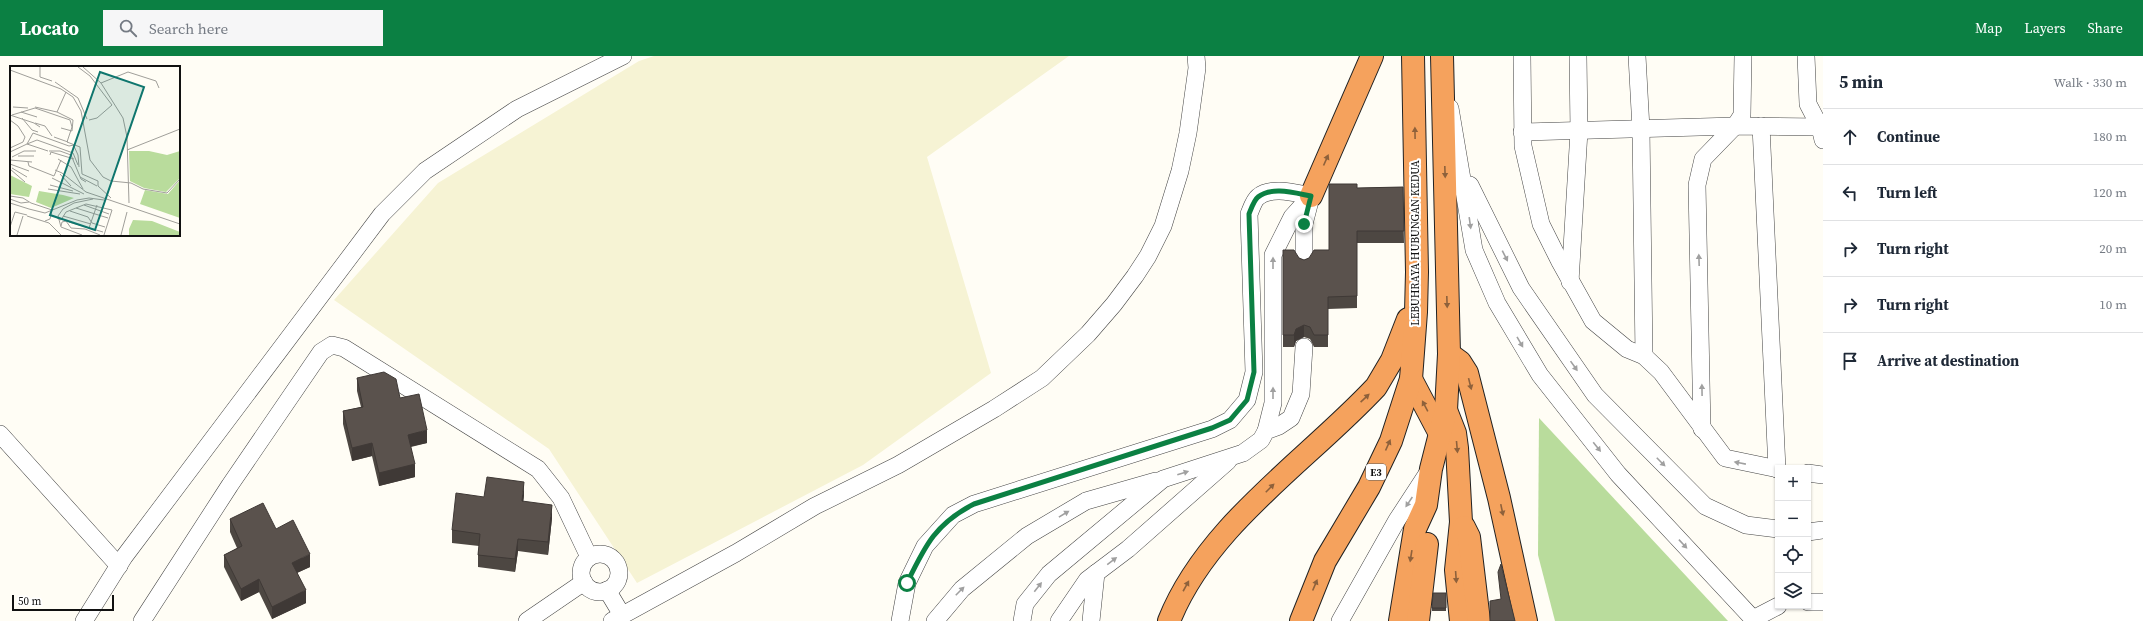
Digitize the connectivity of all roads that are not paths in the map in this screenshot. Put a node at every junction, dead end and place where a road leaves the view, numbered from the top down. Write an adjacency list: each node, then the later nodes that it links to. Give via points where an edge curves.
1 (623, 56): 44 (street, via 517,109 425,171 382,214)
2 (1196, 56): 51 (street, via 1197,68 1188,133 1180,171 1163,226 1135,276 1088,334 1042,378 994,409 898,465 815,506 736,553)
3 (1372, 56): 18 (highway, one-way to 3)
4 (1413, 56): 21 (highway, LEBUHRAYA HUBUNGAN KEDUA / E3, one-way to 4)
5 (1522, 56): 15 (street)
6 (1578, 56): 14 (street)
7 (1637, 56): 13 (street)
8 (1743, 56): 11 (street, via 1742,115)
9 (1806, 56): 16 (street, via 1808,104)
10 (1442, 60): 17 (street); 23 (highway, one-way to 23)
11 (1736, 126): 12 (street); 13 (street); 27 (street, one-way to 11, via 1696,185 1703,160)
12 (1761, 126): 16 (street); 32 (street)
13 (1641, 128): 14 (street); 24 (street)
14 (1579, 131): 15 (street); 20 (street)
15 (1522, 132): 20 (street, via 1522,146 1541,224)
16 (1821, 134)
17 (1462, 171): 40 (street, one-way to 40, via 1521,288 1595,395 1705,506 1746,525); 52 (street, one-way to 52, via 1474,250 1497,303 1540,375 1618,474)
18 (1311, 196): 19 (street, via 1304,224); 28 (street, one-way to 18, via 1274,403 1273,256 1292,217); 56 (street, via 1267,192 1256,198 1249,214 1254,372 1247,400 1230,420 974,504 953,515 925,546 907,583)
19 (1310, 262)
20 (1570, 282): 24 (street, via 1597,326 1627,349)
21 (1416, 312): 25 (highway, LEBUHRAYA HUBUNGAN KEDUA / E3); 61 (highway, one-way to 21, via 1190,578 1220,538 1376,387 1392,360 1408,319)
22 (1310, 348): 28 (street, via 1301,394 1291,418)
23 (1449, 354): 26 (highway); 68 (highway, one-way to 68, via 1460,362 1468,373)
24 (1644, 356): 27 (street, via 1661,372)
25 (1411, 380): 29 (highway, one-way to 25); 62 (highway, LEBUHRAYA HUBUNGAN KEDUA / E3, one-way to 25, via 1325,561 1369,487 1390,441)
26 (1446, 410): 29 (highway); 39 (highway, one-way to 39, via 1456,433)
27 (1702, 429): 34 (street, one-way to 27, via 1725,458)
28 (1266, 431): 31 (street, via 1261,440)
29 (1439, 432): 33 (highway)
30 (0, 434): 44 (street)
31 (1233, 456): 37 (street, one-way to 31); 45 (street, one-way to 31, via 1128,549)
32 (1777, 465)
33 (1431, 469): 38 (highway); 63 (street, one-way to 63, via 1397,520)
34 (1775, 469)
35 (1811, 473): 36 (street)
36 (1823, 475)
37 (1163, 479): 57 (street, one-way to 37, via 962,589 1027,536 1086,501); 58 (street, one-way to 37, via 1025,604 1049,574)
38 (1426, 505): 64 (highway, one-way to 64, via 1415,529); 65 (highway, via 1428,526)
39 (1461, 522): 66 (highway, one-way to 66, via 1456,570); 67 (highway, via 1469,537)
40 (1775, 529)
41 (1823, 530): 42 (street)
42 (1811, 532)
43 (590, 557): 46 (street, via 582,568); 47 (street, via 606,555 616,564 618,576); 54 (street, via 561,498 538,469 344,348 332,345 321,352 230,485)
44 (119, 566): 53 (street)
45 (1096, 573): 59 (street, via 1087,580); 60 (street)
46 (584, 582): 47 (street, via 594,590); 55 (street)
47 (607, 590): 51 (street)
48 (1811, 602): 49 (street)
49 (1823, 602)
50 (1775, 608): 52 (street)
51 (617, 618)
52 (1754, 620)
53 (84, 621)
54 (142, 621)
55 (526, 621)
56 (900, 621)
57 (935, 621)
58 (1022, 621)
59 (1059, 621)
60 (1091, 621)
61 (1170, 621)
62 (1301, 621)
63 (1340, 621)
64 (1400, 621)
65 (1418, 621)
66 (1461, 621)
67 (1478, 621)
68 (1526, 621)

